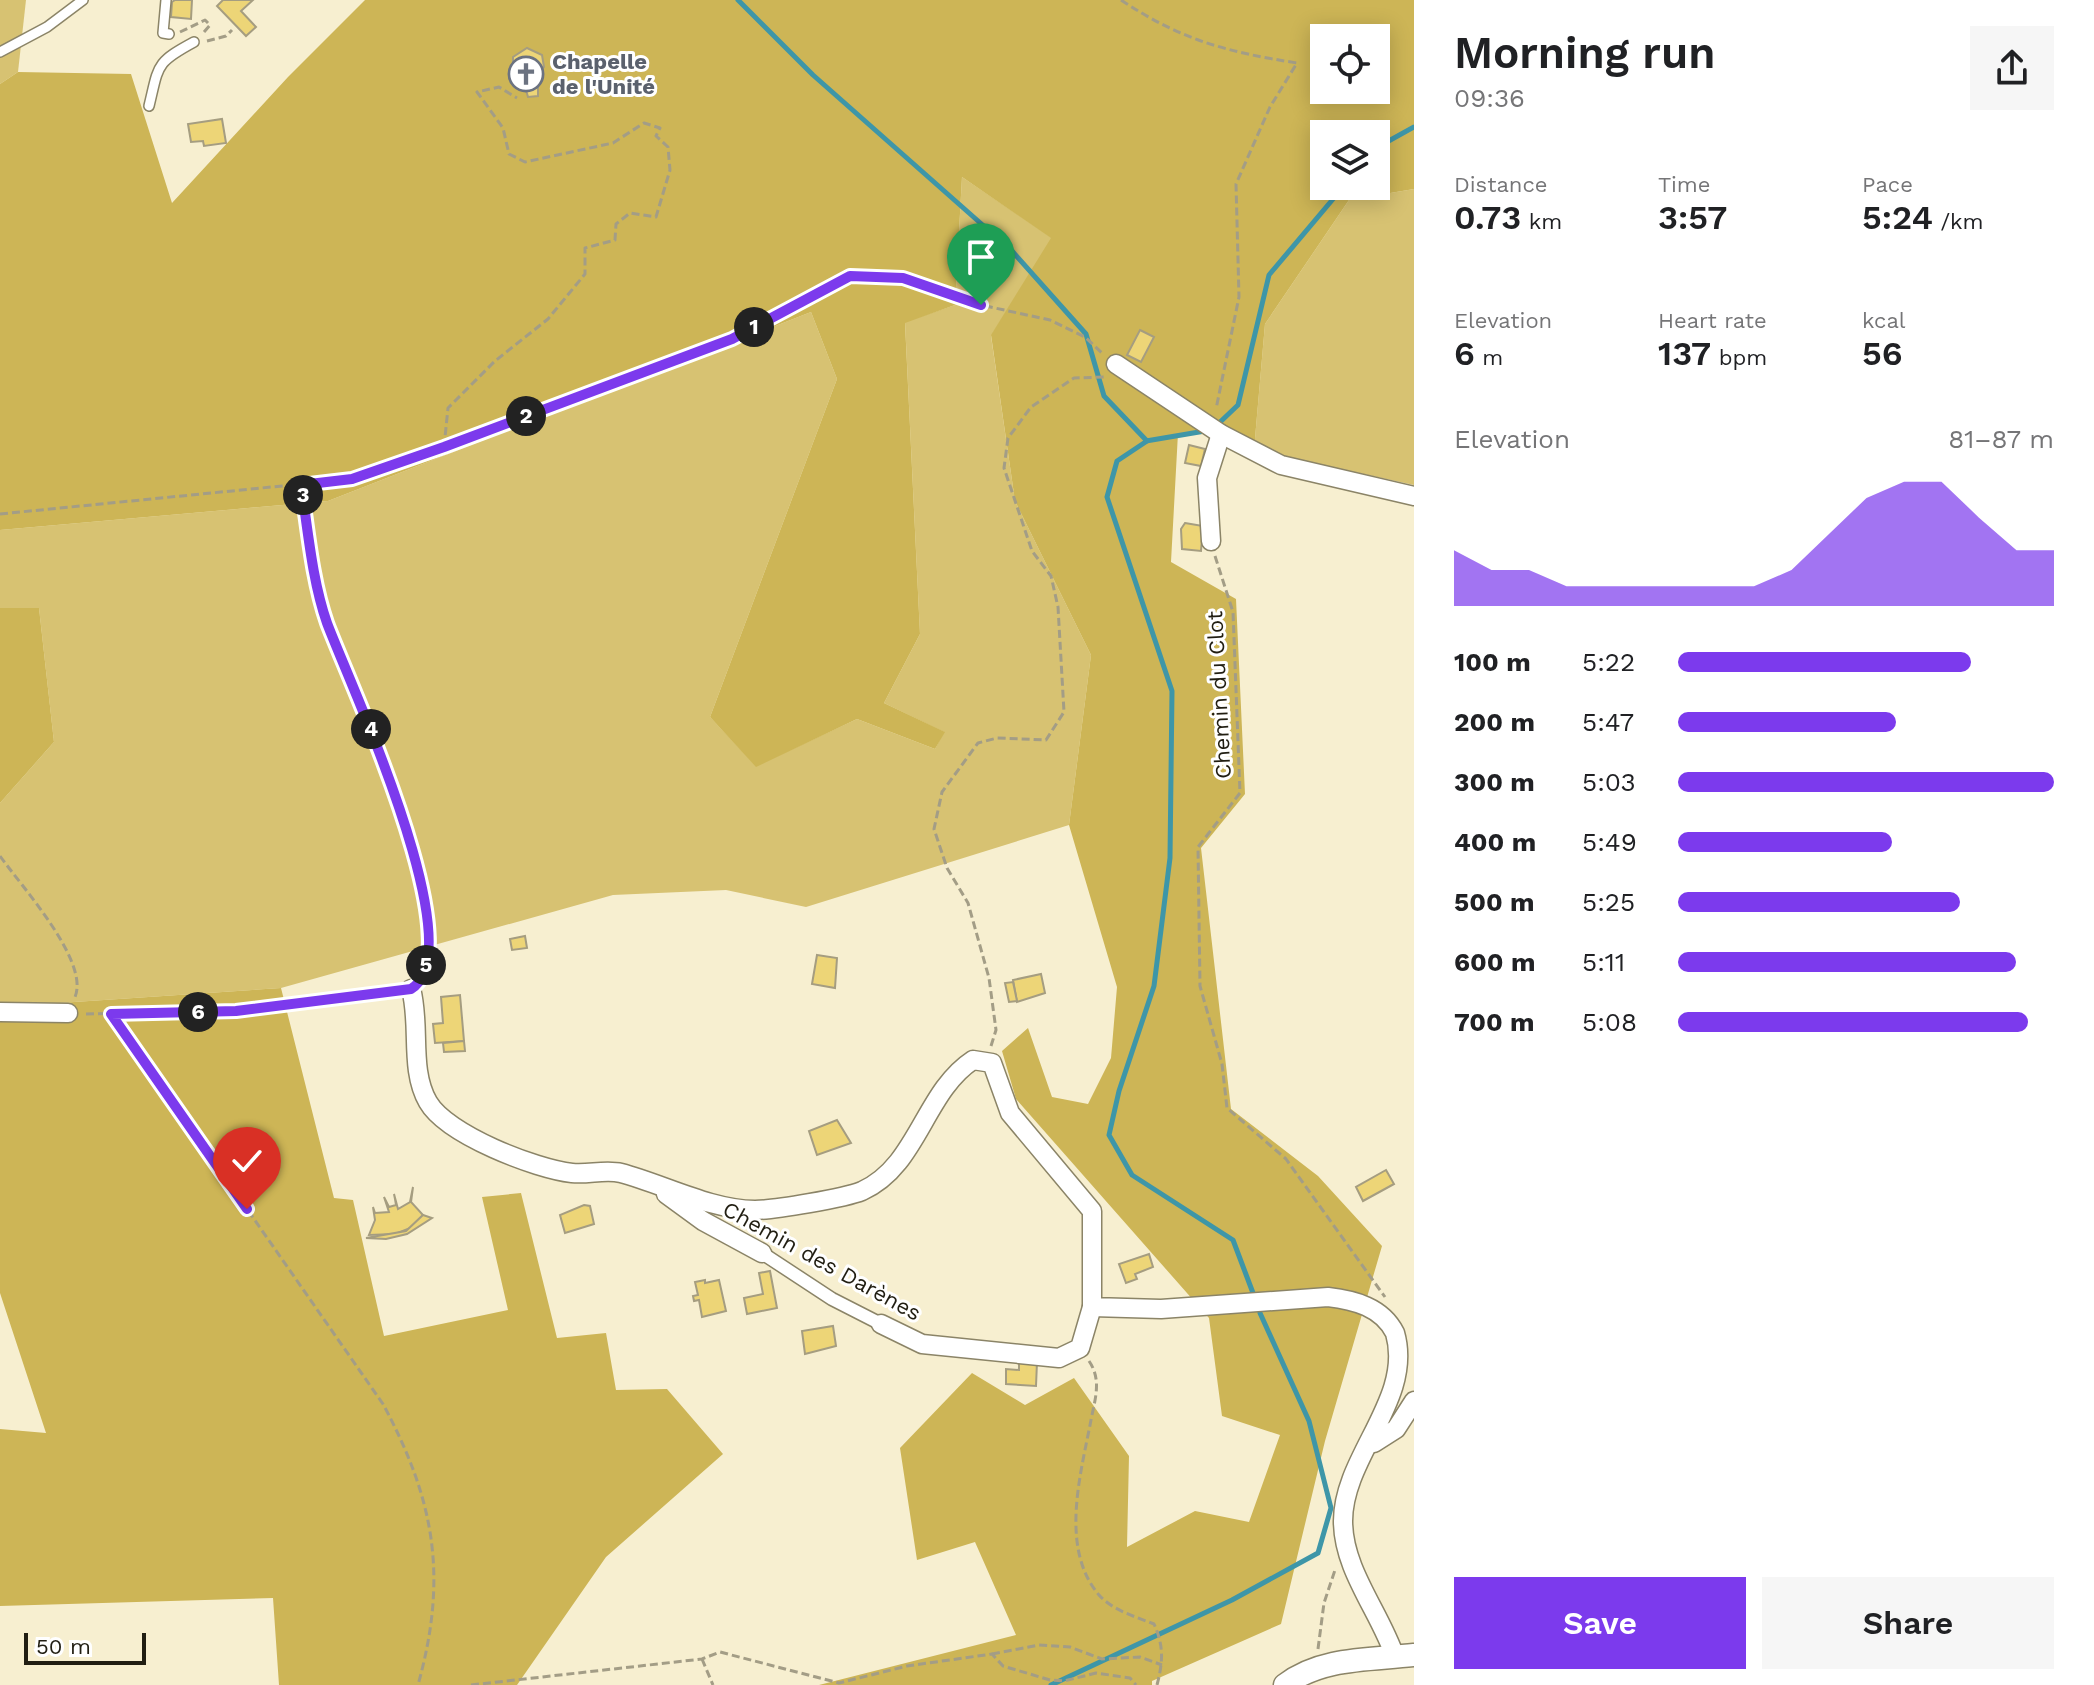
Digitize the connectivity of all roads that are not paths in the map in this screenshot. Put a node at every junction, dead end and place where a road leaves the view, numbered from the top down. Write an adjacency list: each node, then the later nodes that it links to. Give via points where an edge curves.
1 (83, 0): 5 (lane)
2 (166, 0): 3 (lane, via 163,33)
3 (169, 34)
4 (194, 42): 6 (lane, via 165,57)
5 (0, 52)
6 (149, 106)
7 (1110, 371): 8 (street)
8 (1216, 430): 9 (street, via 1281,465); 10 (street, via 1207,478)
9 (1414, 496)
10 (1211, 541)
11 (411, 989): 14 (street, via 419,1076 429,1103 453,1127 520,1158 572,1173 618,1172)
12 (0, 1012): 13 (street)
13 (68, 1013)
14 (652, 1184): 15 (street, Chemin des Darènes, via 703,1221); 16 (street, via 754,1210 860,1192 891,1173 954,1073 973,1060 992,1063 1010,1113 1092,1211)
15 (762, 1253): 17 (street, Chemin des Darènes)
16 (1092, 1307): 17 (street, Chemin des Darènes, via 1080,1348 1059,1358 922,1344); 19 (street, via 1176,1308 1328,1297 1370,1307 1393,1328 1403,1355 1400,1380)
17 (881, 1324)
18 (1414, 1401): 19 (street, via 1396,1429)
19 (1372, 1444): 20 (street, via 1343,1508 1345,1540 1356,1576)
20 (1404, 1656): 21 (street, via 1313,1669)
21 (1285, 1685)

